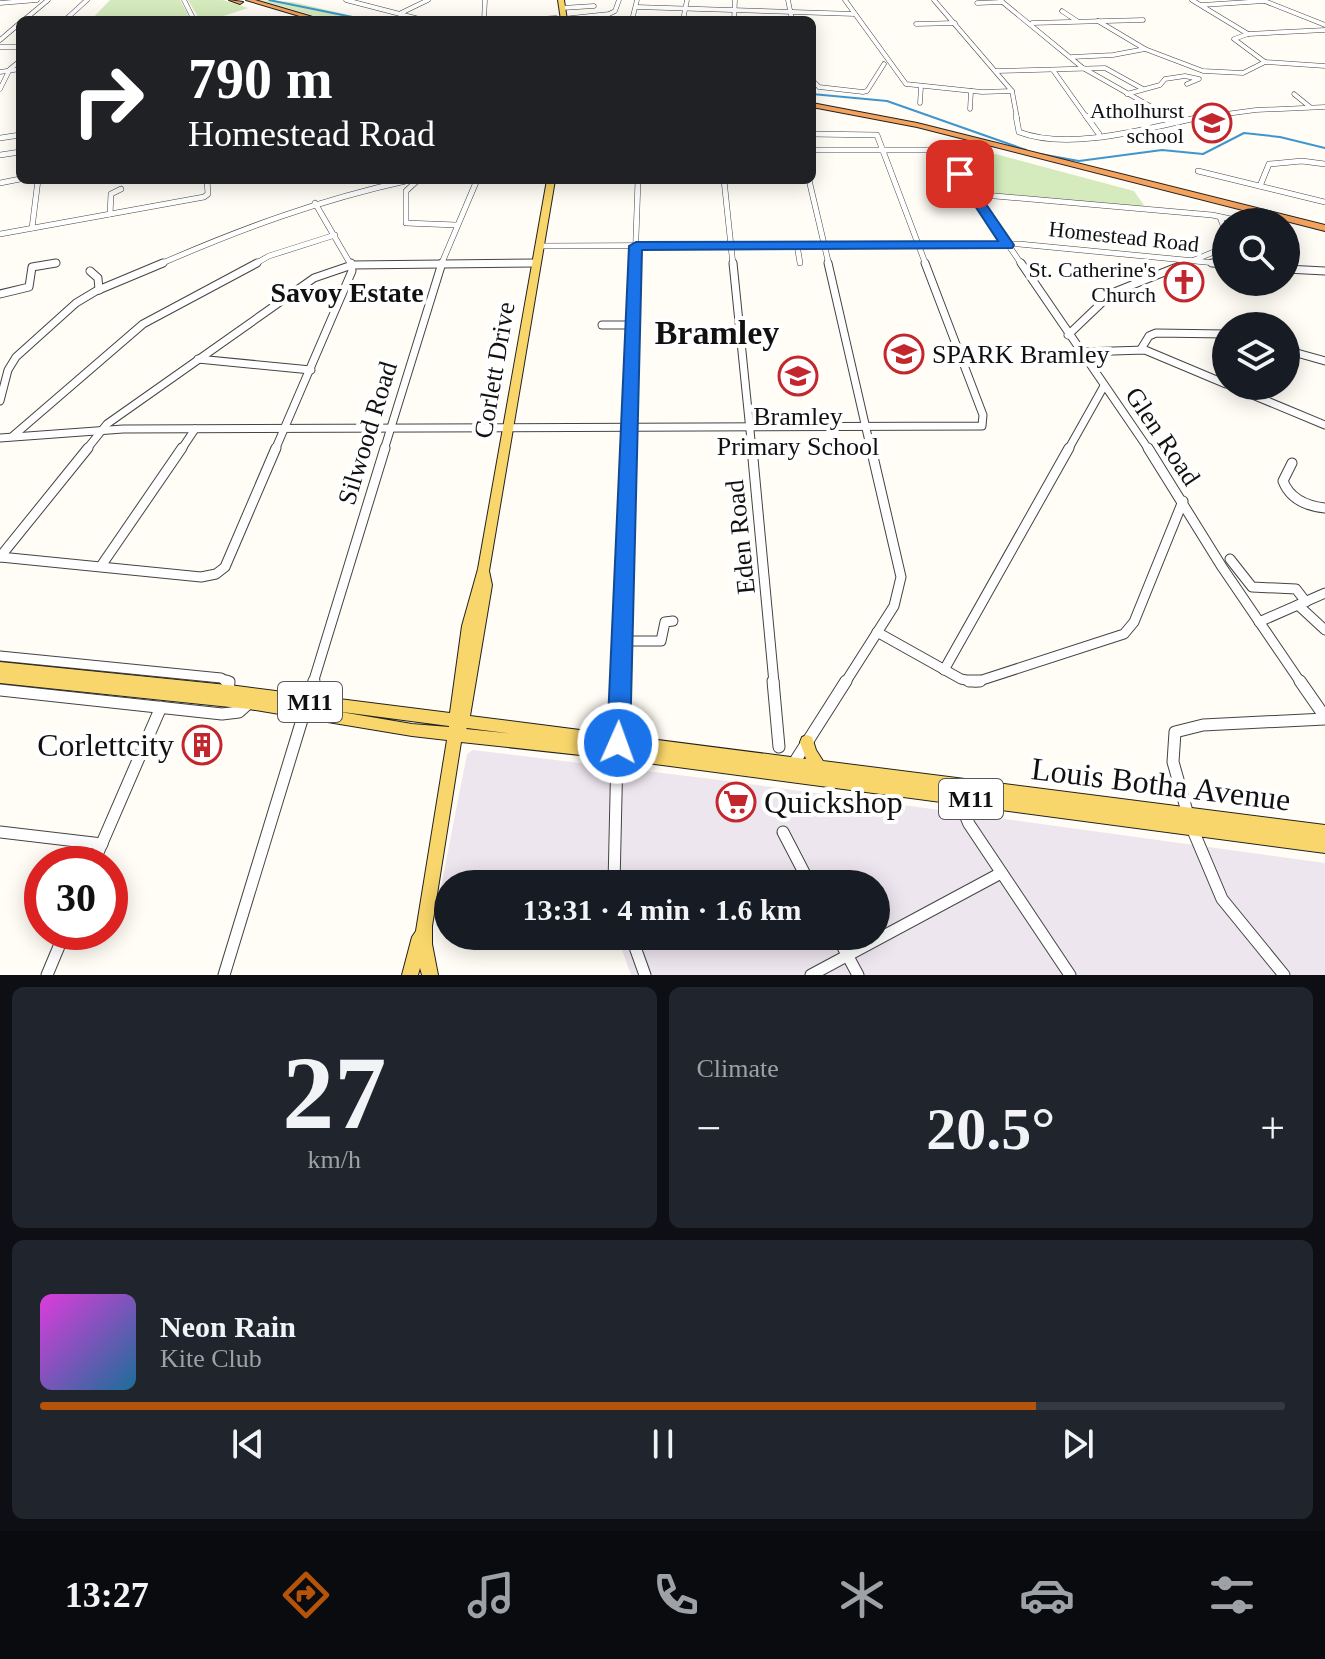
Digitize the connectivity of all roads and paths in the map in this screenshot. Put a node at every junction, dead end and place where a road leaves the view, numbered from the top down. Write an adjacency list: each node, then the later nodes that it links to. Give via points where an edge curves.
1 (37, 0): 22 (street)
2 (48, 0): 33 (street)
3 (87, 0): 34 (street)
4 (249, 0): 36 (highway)
5 (346, 0): 17 (street)
6 (428, 0): 30 (street)
7 (592, 0): 23 (street)
8 (637, 0): 25 (street)
9 (687, 0): 26 (street)
10 (735, 0): 28 (street)
11 (788, 0): 31 (street)
12 (845, 0): 32 (street)
13 (934, 0): 48 (street)
14 (1192, 0): 24 (street)
15 (1263, 0): 24 (street); 52 (street)
16 (236, 1): 35 (highway)
17 (357, 1): 30 (street)
18 (1001, 1): 21 (street); 49 (street)
19 (560, 3): 23 (street)
20 (618, 3): 40 (street, via 613,13)
21 (977, 3)
22 (2, 4)
23 (594, 6): 39 (street)
24 (1202, 6): 27 (street); 53 (street)
25 (636, 7): 26 (street); 41 (street)
26 (685, 8): 28 (street); 42 (street)
27 (1187, 8)
28 (735, 10): 31 (street); 43 (street)
29 (1062, 11): 46 (street)
30 (403, 12): 37 (street); 38 (street)
31 (789, 12): 32 (street); 44 (street)
32 (855, 14): 70 (street, via 901,81)
33 (29, 16)
34 (69, 16)
35 (290, 16)
36 (306, 16)
37 (413, 16)
38 (416, 16)
39 (597, 16)
40 (601, 16)
41 (633, 16)
42 (684, 16)
43 (734, 16)
44 (790, 16)
45 (1143, 20): 47 (street)
46 (1077, 21): 47 (street); 49 (street)
47 (1098, 21): 56 (street)
48 (955, 23): 50 (street); 66 (street)
49 (1031, 23): 57 (street)
50 (916, 24)
51 (16, 27): 54 (street)
52 (1325, 27): 53 (street)
53 (1248, 34): 59 (street, via 1233,41)
54 (0, 40)
55 (1086, 49): 58 (street)
56 (1145, 49): 58 (street); 59 (street, via 1199,70 1236,73)
57 (1071, 57): 58 (street); 63 (street)
58 (1085, 57)
59 (1265, 62): 62 (street)
60 (884, 64): 68 (street, via 866,92)
61 (16, 66): 64 (street)
62 (1325, 66)
63 (1086, 69): 65 (street); 72 (street, via 1111,71); 75 (street)
64 (10, 70): 67 (street); 71 (street)
65 (1053, 70): 66 (street); 85 (street)
66 (996, 71): 74 (street)
67 (0, 72)
68 (816, 83)
69 (1187, 84): 72 (street, via 1199,79 1177,77)
70 (921, 86): 73 (street); 77 (street)
71 (0, 89)
72 (1143, 89): 75 (street)
73 (971, 91): 74 (street); 82 (street)
74 (1012, 91): 85 (street, via 1019,132 1029,137)
75 (1127, 94): 83 (street)
76 (1294, 94): 78 (street)
77 (920, 103)
78 (1310, 107): 79 (street); 83 (street)
79 (1325, 107)
80 (816, 109): 106 (highway)
81 (816, 109): 112 (highway, via 900,121)
82 (970, 109)
83 (1179, 122): 85 (street)
84 (816, 134): 87 (street, via 877,135)
85 (1099, 134)
86 (816, 150): 87 (street)
87 (884, 150): 103 (street, Glen Road, via 938,150 947,155); 118 (street)
88 (1325, 164): 100 (street, via 1269,164)
89 (1198, 171): 100 (street)
90 (39, 184): 111 (street)
91 (207, 184): 107 (street, via 208,192 201,197)
92 (392, 184): 105 (street)
93 (402, 184): 102 (street)
94 (413, 184): 102 (street)
95 (475, 184): 109 (street, Silwood Road)
96 (550, 184): 120 (main road, Corlett Drive)
97 (638, 184): 121 (street)
98 (724, 184): 115 (street, Eden Road)
99 (810, 184): 117 (street)
100 (1260, 186): 104 (street)
101 (121, 189): 107 (street, via 111,194)
102 (407, 189): 109 (street, via 406,223)
103 (972, 194): 108 (street); 119 (street, Glen Road)
104 (1325, 202)
105 (315, 203): 114 (street); 135 (street)
106 (1224, 208)
107 (110, 214): 111 (street)
108 (1212, 216)
109 (456, 225): 130 (street, Silwood Road)
110 (1300, 227): 112 (highway)
111 (32, 228): 113 (street)
112 (1325, 231)
113 (0, 234)
114 (335, 235): 131 (street); 160 (street, via 269,256 143,324)
115 (730, 245): 116 (street, Homestead Road); 121 (street, Homestead Road); 152 (street, Eden Road)
116 (797, 245): 117 (street, Homestead Road); 129 (street)
117 (824, 245): 118 (street, Homestead Road); 156 (street)
118 (919, 245): 119 (street, Homestead Road); 156 (street, via 984,423)
119 (1007, 245): 125 (street, Homestead Road); 140 (street, Glen Road)
120 (540, 246): 121 (street, Homestead Road); 128 (main road, Corlett Drive)
121 (636, 246): 138 (street)
122 (1212, 253): 123 (street)
123 (1207, 255): 124 (street); 125 (street)
124 (1212, 259)
125 (1192, 260): 126 (street, Homestead Road); 140 (street, via 1112,293)
126 (1212, 262)
127 (56, 263): 136 (street, via 32,267 29,287)
128 (536, 263): 130 (street); 154 (main road, Corlett Drive)
129 (800, 263)
130 (441, 264): 131 (street); 153 (street, Silwood Road)
131 (352, 265): 144 (street, via 314,278); 146 (street)
132 (1300, 270): 134 (street)
133 (90, 271): 135 (street, via 98,278)
134 (1325, 271)
135 (99, 290): 150 (street, via 76,303 16,357)
136 (0, 294)
137 (602, 325): 138 (street)
138 (633, 325): 155 (street)
139 (1212, 334): 141 (street, via 1156,333)
140 (1068, 335): 142 (street, Glen Road)
141 (1141, 349): 142 (street); 147 (street)
142 (1081, 352): 148 (street, Glen Road)
143 (1300, 354): 145 (street)
144 (198, 359): 146 (street); 157 (street)
145 (1325, 361)
146 (311, 370): 159 (street)
147 (1212, 378)
148 (1104, 386): 163 (street, Glen Road); 177 (street)
149 (1265, 400): 151 (street)
150 (0, 401)
151 (1325, 425)
152 (749, 427): 155 (street); 156 (street); 185 (street, Eden Road)
153 (391, 428): 154 (street); 159 (street); 180 (street, Silwood Road)
154 (508, 428): 155 (street); 183 (main road, Corlett Drive, via 484,569 486,585)
155 (630, 428): 174 (street)
156 (867, 428): 173 (street, via 901,577 894,606)
157 (101, 429): 158 (street); 160 (street); 165 (street)
158 (195, 429): 159 (street); 167 (street)
159 (285, 429): 167 (street, via 230,560 216,574 201,577)
160 (13, 436): 161 (street)
161 (0, 438)
162 (1292, 463): 164 (street, via 1283,481 1286,491 1308,505)
163 (1183, 501): 171 (street, Glen Road); 177 (street, via 1128,632 981,682)
164 (1325, 508)
165 (0, 557): 167 (street)
166 (1230, 559): 169 (street, via 1252,587 1296,589)
167 (101, 566)
168 (1325, 593): 169 (street)
169 (1302, 603): 171 (street); 172 (street)
170 (673, 621): 174 (street, via 665,622 661,641)
171 (1259, 622): 182 (street, Glen Road)
172 (1325, 630)
173 (877, 632): 177 (street); 184 (street)
174 (622, 641): 186 (street)
175 (0, 656): 176 (street, Louis Botha Avenue)
176 (7, 668): 179 (main road, Louis Botha Avenue / M11); 180 (main road, Louis Botha Avenue / M11, via 228,691)
177 (944, 670)
178 (0, 690): 181 (street, Louis Botha Avenue)
179 (249, 703): 180 (main road, Louis Botha Avenue / M11); 181 (street, Louis Botha Avenue, via 230,714)
180 (306, 706): 183 (main road, Louis Botha Avenue / M11); 205 (street, Silwood Road)
181 (161, 707): 194 (street)
182 (1325, 718): 190 (street, via 1203,725 1175,732 1173,759)
183 (456, 732): 186 (main road, Louis Botha Avenue / M11); 199 (main road, Corlett Drive)
184 (807, 742): 187 (main road); 188 (street)
185 (779, 747)
186 (618, 748): 188 (main road, Louis Botha Avenue / M11); 196 (street)
187 (820, 769): 188 (main road, Louis Botha Avenue / M11); 190 (main road, Louis Botha Avenue / M11)
188 (790, 770): 189 (main road, Louis Botha Avenue / M11)
189 (958, 798): 190 (main road, Louis Botha Avenue / M11); 198 (street)
190 (1190, 821): 193 (main road, Louis Botha Avenue / M11); 195 (main road, Louis Botha Avenue / M11); 212 (street, via 1222,899)
191 (0, 832): 194 (street)
192 (783, 832): 197 (street)
193 (1325, 833)
194 (102, 844)
195 (1325, 845)
196 (614, 870)
197 (803, 870)
198 (1001, 873): 203 (street); 211 (street)
199 (424, 926): 206 (main road); 207 (main road)
200 (57, 950): 204 (street)
201 (636, 950): 208 (street)
202 (844, 950): 203 (street)
203 (847, 955): 209 (street); 210 (street)
204 (47, 975)
205 (224, 975)
206 (410, 975)
207 (430, 975)
208 (645, 975)
209 (811, 975)
210 (858, 975)
211 (1070, 975)
212 (1284, 975)

